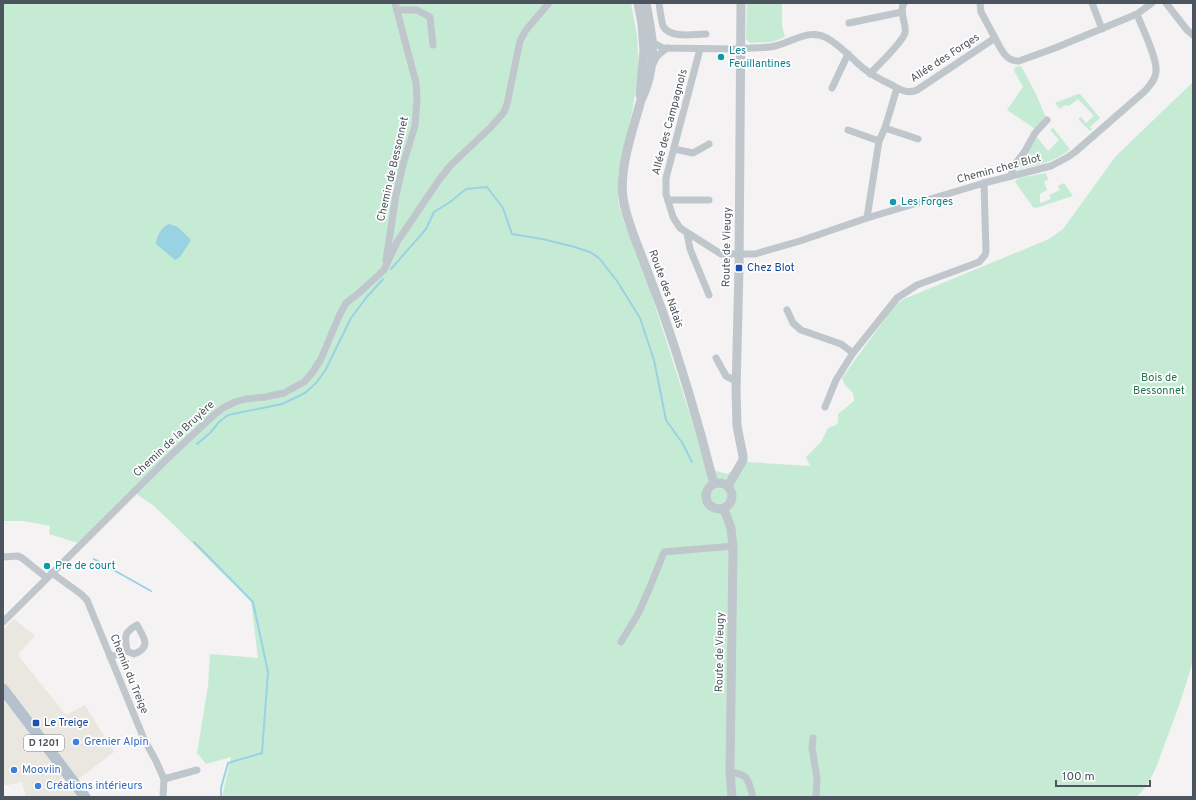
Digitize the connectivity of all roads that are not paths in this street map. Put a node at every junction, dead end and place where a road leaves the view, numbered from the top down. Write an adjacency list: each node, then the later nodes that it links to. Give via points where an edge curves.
1 (549, 3): 45 (street, Chemin de la Bruyère, via 520,40 504,112 439,180 397,242)
2 (638, 3): 15 (street, Route des Natais)
3 (646, 3): 20 (street, Route des Natais)
4 (659, 3): 17 (street, via 664,26 668,31 677,35)
5 (741, 3): 23 (street, Route de Vieugy)
6 (904, 3): 12 (street)
7 (980, 3): 19 (street, via 981,12)
8 (1092, 3): 16 (street)
9 (1152, 3): 13 (street)
10 (1166, 3): 18 (street, via 1186,30)
11 (396, 7): 21 (street, via 417,10 430,17); 45 (street, Chemin de Bessonnet, via 416,84 417,98 415,126 396,194)
12 (902, 12): 14 (street); 27 (street, via 905,30 902,39)
13 (1136, 14): 16 (street, Allée des Forges); 38 (street, Chemin chez Blot, via 1155,62 1156,73 1149,87 1068,157 1051,166)
14 (849, 23)
15 (642, 24): 20 (street); 30 (street, Route des Natais, via 644,51)
16 (1102, 29): 19 (street, Allée des Forges, via 1019,61 1007,58)
17 (706, 34)
18 (1193, 35)
19 (995, 38): 29 (street, Allée des Forges, via 917,90 908,92)
20 (652, 42): 22 (street, Allée des Forges); 26 (street, Route des Natais)
21 (434, 44)
22 (667, 48): 24 (street, Allée des Forges); 26 (street, via 657,56)
23 (741, 48): 24 (street, Allée des Forges); 25 (street, Allée des Forges, via 777,46 801,36 815,35 828,39); 44 (street, Route de Vieugy)
24 (700, 49): 37 (street, Allée des Campagnols)
25 (848, 54): 27 (street, Allée des Forges); 28 (street)
26 (650, 73): 30 (street, Route des Natais)
27 (870, 74): 29 (street, Allée des Forges)
28 (832, 88)
29 (897, 88): 32 (street)
30 (640, 100): 52 (street, Route des Natais, via 622,180 626,215 684,375)
31 (1047, 120): 38 (street, via 1035,133 1013,167)
32 (885, 128): 34 (street); 35 (street)
33 (848, 130): 35 (street)
34 (918, 139)
35 (879, 141): 42 (street)
36 (708, 144): 37 (street, via 693,153)
37 (674, 149): 40 (street, Allée des Campagnols, via 666,186)
38 (1011, 176): 39 (street, Chemin chez Blot)
39 (984, 183): 42 (street, Chemin chez Blot); 48 (street, via 985,255 979,262 917,285 897,298)
40 (668, 200): 41 (street); 43 (street, Allée des Campagnols, via 675,221)
41 (709, 200)
42 (867, 218): 44 (street, Chemin chez Blot, via 767,252)
43 (687, 233): 44 (street, Allée des Campagnols, via 718,253); 46 (street, via 690,249)
44 (740, 255): 50 (street, Route de Vieugy)
45 (384, 270): 57 (street, Chemin de la Bruyère, via 346,303 321,358 304,382 284,393 245,399 223,408 167,459)
46 (709, 294)
47 (786, 310): 48 (street, via 793,323 801,330 837,342)
48 (853, 353): 51 (street, via 836,380)
49 (716, 358): 50 (street, via 726,376)
50 (736, 381): 53 (street, Route de Vieugy, via 737,426 743,456)
51 (825, 407)
52 (714, 484): 53 (street, via 723,483); 54 (street, via 707,491 707,502 714,509)
53 (728, 486): 54 (street, via 732,499)
54 (724, 509): 55 (street, Route de Vieugy, via 731,528)
55 (733, 546): 59 (street, via 664,552 638,614); 66 (street, Route de Vieugy)
56 (3, 557): 57 (street, via 18,556)
57 (50, 575): 58 (street, Chemin de la Bruyère); 61 (street, Chemin du Treige, via 87,600)
58 (4, 621)
59 (621, 642)
60 (127, 651): 61 (street)
61 (110, 657): 67 (street, Chemin du Treige)
62 (3, 689): 69 (main road, D 1201)
63 (3, 699): 68 (main road, D 1201)
64 (813, 738): 73 (street)
65 (197, 770): 67 (street)
66 (730, 772): 71 (street, Route de Vieugy); 72 (street, via 739,773 748,779)
67 (164, 780): 70 (street, Chemin du Treige)
68 (77, 797)
69 (85, 797)
70 (163, 797)
71 (732, 797)
72 (753, 797)
73 (816, 797)

